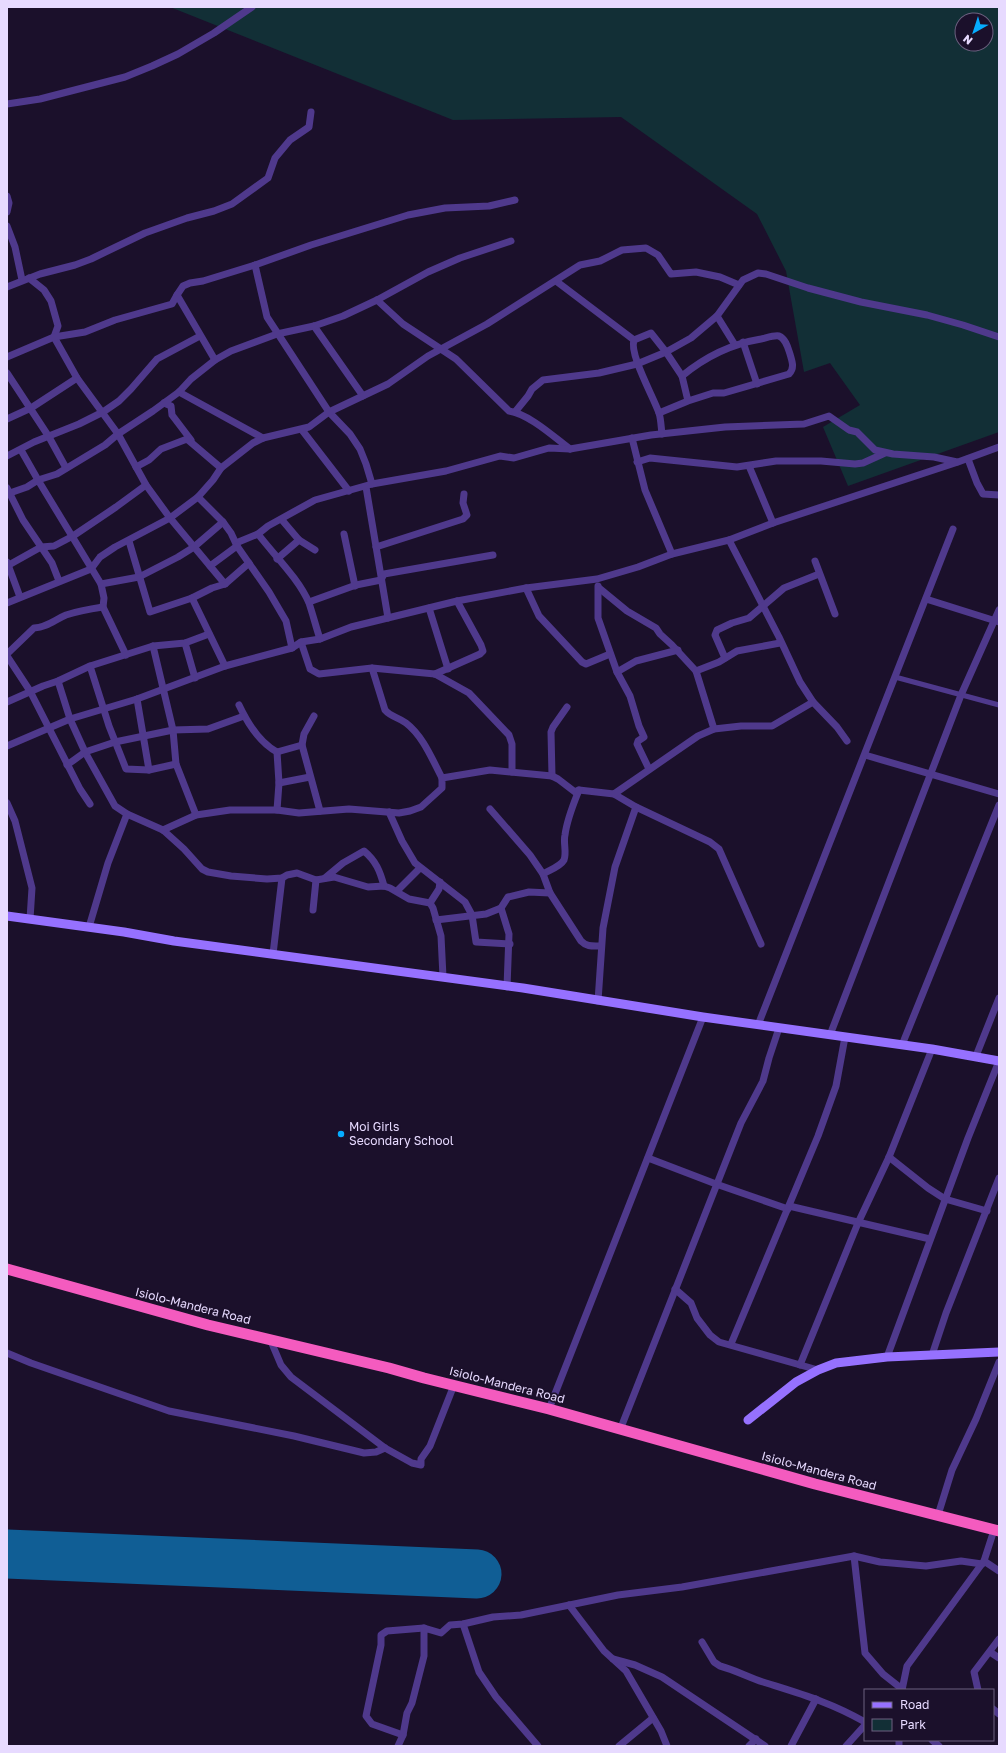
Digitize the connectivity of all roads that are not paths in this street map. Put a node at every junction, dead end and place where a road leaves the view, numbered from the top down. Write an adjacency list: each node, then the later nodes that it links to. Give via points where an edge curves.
1 (252, 7): 2 (street, via 178,54 125,77 40,99)
2 (7, 104)
3 (311, 112): 10 (street, via 309,127 290,140 276,158 268,178 232,204 145,233 75,265)
4 (7, 196): 6 (street)
5 (515, 200): 9 (street, via 489,206 445,208 408,215 312,244)
6 (7, 212)
7 (7, 226): 10 (street)
8 (511, 242): 15 (street, via 428,272)
9 (255, 265): 14 (street, via 190,283 183,286); 18 (street, via 267,317)
10 (26, 279): 13 (street); 20 (street, via 44,290 51,301 58,326)
11 (556, 280): 12 (street, via 580,265 600,261 616,252 646,248 658,255 671,274 696,272 720,277); 22 (street); 25 (street, via 487,324)
12 (739, 285): 16 (street); 21 (street, via 753,274 766,274 808,288 963,325)
13 (7, 287)
14 (176, 295): 19 (street); 20 (street, via 172,304 115,320 85,332)
15 (376, 300): 17 (street); 25 (street, via 404,324)
16 (717, 316): 24 (street); 26 (street, via 691,338)
17 (314, 326): 18 (street); 35 (street)
18 (276, 334): 28 (street, via 245,345); 40 (street)
19 (200, 336): 28 (street); 39 (street, via 156,359 120,401)
20 (54, 337): 27 (street); 32 (street)
21 (999, 337)
22 (634, 340): 26 (street, via 650,332); 29 (street)
23 (743, 342): 24 (street); 33 (street); 33 (street, via 778,336 787,345 793,364 792,371)
24 (735, 345): 31 (street, via 707,357)
25 (440, 349): 35 (street, via 388,384); 41 (street, via 456,359 509,411)
26 (666, 352): 29 (street); 31 (street)
27 (7, 357)
28 (215, 360): 34 (street)
29 (638, 364): 41 (street, via 599,373 543,380 532,389); 42 (street)
30 (7, 373): 38 (street)
31 (682, 376): 36 (street)
32 (77, 378): 38 (street); 39 (street)
33 (757, 384): 36 (street)
34 (179, 392): 37 (street); 48 (street)
35 (364, 396): 40 (street)
36 (688, 401): 42 (street)
37 (164, 403): 45 (street); 50 (street, via 171,406 172,415)
38 (31, 408): 43 (street); 47 (street)
39 (103, 412): 45 (street); 47 (street)
40 (329, 412): 44 (street); 65 (street, via 360,449 366,464)
41 (515, 412): 52 (street)
42 (659, 413): 46 (street)
43 (7, 419)
44 (302, 430): 48 (street); 66 (street)
45 (118, 434): 60 (street); 61 (street, via 105,445)
46 (662, 434): 49 (street); 54 (street, via 732,427 804,424 829,416 849,430 857,432 875,450)
47 (49, 437): 53 (street); 61 (street)
48 (262, 438): 62 (street)
49 (632, 438): 52 (street); 57 (street)
50 (191, 440): 60 (street, via 185,439 161,449); 62 (street)
51 (999, 447): 56 (street)
52 (570, 449): 65 (street, via 549,448 514,458 500,456 446,471)
53 (21, 450): 55 (street); 63 (street)
54 (885, 453): 58 (street, via 934,457); 59 (street, via 856,464 776,461)
55 (7, 456)
56 (968, 459): 58 (street); 69 (street, via 983,494)
57 (637, 462): 59 (street, via 650,458); 87 (street, via 645,490)
58 (958, 462): 74 (street)
59 (749, 466): 74 (street)
60 (136, 467): 64 (street)
61 (66, 468): 63 (street)
62 (221, 468): 70 (street)
63 (38, 480): 67 (street); 78 (street)
64 (146, 485): 71 (street); 78 (street)
65 (369, 486): 66 (street); 85 (street)
66 (349, 491): 72 (street, via 315,500)
67 (8, 492): 83 (street)
68 (464, 494): 85 (street, via 467,515 463,519)
69 (999, 495)
70 (198, 497): 71 (street); 73 (street)
71 (170, 518): 81 (street); 84 (street)
72 (282, 520): 76 (street); 79 (street)
73 (223, 522): 82 (street); 84 (street)
74 (772, 523): 80 (street)
75 (953, 529): 107 (street)
76 (258, 534): 82 (street); 89 (street)
77 (344, 534): 102 (street)
78 (73, 536): 83 (street, via 54,546); 94 (street)
79 (299, 540): 86 (street); 89 (street)
80 (729, 540): 87 (street); 111 (street)
81 (129, 541): 94 (street, via 100,557); 96 (street)
82 (237, 544): 91 (street); 93 (street)
83 (41, 547): 92 (street); 99 (street, via 52,563)
84 (194, 547): 93 (street); 96 (street)
85 (376, 547): 98 (street)
86 (314, 550)
87 (672, 554): 97 (street)
88 (493, 555): 98 (street, via 384,574)
89 (277, 559): 109 (street, via 289,572)
90 (815, 561): 95 (street)
91 (250, 563): 101 (street); 124 (street, via 286,621)
92 (8, 564): 105 (street)
93 (210, 566): 101 (street)
94 (91, 570): 99 (street); 100 (street)
95 (819, 574): 111 (street, via 784,588); 115 (street)
96 (139, 577): 100 (street); 106 (street, via 150,612)
97 (597, 579): 103 (street); 104 (street)
98 (380, 580): 102 (street); 116 (street)
99 (59, 581): 105 (street)
100 (101, 584): 112 (street, via 104,598)
101 (225, 584): 106 (street)
102 (355, 586): 109 (street)
103 (526, 588): 108 (street); 126 (street, via 539,616 582,662 586,664)
104 (599, 588): 125 (street, via 627,611 656,628); 126 (street, via 598,618)
105 (20, 597): 110 (street)
106 (192, 598): 118 (street)
107 (926, 599): 117 (street); 137 (street)
108 (457, 601): 113 (street); 133 (street, via 483,651)
109 (308, 602): 119 (street)
110 (7, 603)
111 (762, 606): 122 (street, via 779,636); 129 (street, via 750,618 717,630 715,634)
112 (102, 607): 127 (street, via 79,611 44,627 34,628); 128 (street)
113 (429, 608): 116 (street); 133 (street)
114 (999, 610): 117 (street)
115 (835, 614)
116 (388, 618): 119 (street, via 351,627)
117 (997, 621): 142 (street)
118 (209, 634): 121 (street); 131 (street)
119 (320, 639): 120 (street)
120 (301, 642): 124 (street); 132 (street, via 310,669 319,674)
121 (185, 643): 123 (street); 138 (street)
122 (780, 643): 129 (street, via 738,651); 145 (street)
123 (153, 646): 128 (street); 140 (street)
124 (292, 648): 131 (street)
125 (678, 650): 134 (street); 135 (street, via 636,661)
126 (610, 654): 135 (street)
127 (7, 655): 141 (street)
128 (126, 655): 130 (street)
129 (725, 658): 134 (street)
130 (90, 666): 139 (street); 149 (street)
131 (225, 666): 138 (street)
132 (372, 668): 136 (street); 172 (street, via 385,710 415,732)
133 (448, 669): 136 (street)
134 (696, 671): 154 (street)
135 (617, 672): 166 (street, via 630,696 644,737 637,744)
136 (435, 674): 168 (street, via 469,693 509,735 512,744)
137 (895, 677): 142 (street); 163 (street)
138 (196, 678): 140 (street)
139 (58, 681): 141 (street); 152 (street)
140 (163, 689): 143 (street); 155 (street)
141 (30, 691): 144 (street); 153 (street)
142 (961, 695): 147 (street); 169 (street)
143 (136, 699): 149 (street); 156 (street)
144 (7, 702)
145 (813, 702): 154 (street, via 772,726); 157 (street)
146 (239, 705): 150 (street)
147 (999, 705)
148 (567, 707): 170 (street, via 551,732)
149 (104, 708): 152 (street); 158 (street)
150 (244, 716): 155 (street, via 208,729); 162 (street, via 265,743)
151 (314, 716): 160 (street, via 304,734)
152 (70, 719): 153 (street); 161 (street)
153 (51, 729): 159 (street); 165 (street)
154 (714, 729): 166 (street, via 690,740)
155 (173, 730): 156 (street); 164 (street)
156 (142, 736): 158 (street); 167 (street)
157 (847, 741)
158 (115, 742): 161 (street); 167 (street, via 126,769)
159 (8, 744)
160 (302, 745): 162 (street); 171 (street)
161 (85, 752): 165 (street); 185 (street, via 115,806)
162 (277, 752): 173 (street)
163 (865, 755): 169 (street); 214 (street)
164 (176, 764): 167 (street); 186 (street)
165 (67, 765): 178 (street)
166 (649, 769): 175 (street)
167 (149, 770)
168 (512, 772): 170 (street); 172 (street, via 490,770)
169 (930, 775): 176 (street); 216 (street)
170 (552, 776): 174 (street, via 575,792)
171 (310, 777): 173 (street); 183 (street)
172 (442, 778): 184 (street, via 442,788 421,807 399,813)
173 (279, 782): 182 (street)
174 (579, 790): 175 (street); 189 (street, via 567,822 564,860)
175 (614, 794): 180 (street)
176 (999, 794)
177 (7, 803): 202 (street, via 15,821 32,888)
178 (90, 804)
179 (999, 805): 218 (street)
180 (636, 807): 206 (street, via 710,842 719,849); 207 (street, via 615,867)
181 (490, 809): 189 (street, via 521,843)
182 (277, 810): 183 (street, via 299,813); 186 (street, via 230,810)
183 (320, 811): 184 (street, via 349,809)
184 (389, 812): 188 (street, via 409,854)
185 (128, 814): 187 (street); 204 (street, via 108,863)
186 (196, 815): 187 (street)
187 (164, 830): 190 (street, via 208,872 258,879)
188 (420, 868): 193 (street); 195 (street)
189 (543, 874): 196 (street)
190 (282, 878): 192 (street, via 298,873); 208 (street)
191 (324, 879): 192 (street); 194 (street, via 334,877 368,887); 194 (street, via 343,863 364,851 378,867)
192 (316, 880): 199 (street)
193 (440, 882): 197 (street); 200 (street, via 462,899)
194 (384, 886): 195 (street)
195 (397, 891): 197 (street, via 409,899)
196 (550, 893): 198 (street, via 529,892 508,897); 207 (street, via 581,941 586,945)
197 (430, 904): 203 (street)
198 (501, 908): 200 (street, via 486,914); 205 (street)
199 (313, 910)
200 (472, 915): 203 (street); 205 (street, via 476,942)
201 (7, 916): 202 (main road)
202 (30, 919): 204 (main road)
203 (436, 920): 209 (street, via 441,936)
204 (89, 927): 208 (main road)
205 (510, 944): 210 (street)
206 (761, 944)
207 (601, 946): 212 (street)
208 (273, 954): 209 (main road)
209 (443, 977): 210 (main road)
210 (507, 987): 212 (main road)
211 (999, 998): 220 (street)
212 (598, 1001): 213 (main road)
213 (703, 1017): 214 (main road); 223 (street)
214 (758, 1025): 215 (main road)
215 (779, 1028): 216 (main road); 225 (street, via 763,1081 741,1123)
216 (830, 1035): 217 (main road)
217 (845, 1037): 218 (main road); 227 (street, via 836,1086)
218 (902, 1045): 219 (main road)
219 (932, 1048): 220 (main road); 222 (street)
220 (976, 1056): 221 (main road)
221 (999, 1061): 226 (street)
222 (889, 1157): 226 (street); 229 (street)
223 (648, 1158): 225 (street); 243 (street)
224 (999, 1178): 228 (street)
225 (716, 1184): 227 (street); 232 (street)
226 (945, 1198): 228 (street); 230 (street)
227 (789, 1207): 229 (street); 234 (street)
228 (987, 1211): 237 (street)
229 (858, 1223): 230 (street); 240 (street)
230 (930, 1239): 238 (street)
231 (7, 1269): 233 (highway, Isiolo-Mandera Road, via 208,1325)
232 (675, 1288): 234 (street, via 691,1303 697,1318 710,1335 719,1342); 245 (street)
233 (270, 1339): 242 (highway, Isiolo-Mandera Road); 246 (street, via 281,1365 291,1377)
234 (731, 1344): 240 (street)
235 (999, 1352): 237 (main road)
236 (7, 1353): 246 (street, via 169,1411 364,1453)
237 (932, 1355): 238 (main road)
238 (887, 1357): 241 (main road, via 836,1364)
239 (999, 1362): 247 (street, via 952,1470)
240 (800, 1365): 241 (street)
241 (818, 1370): 244 (main road, via 796,1382)
242 (454, 1385): 243 (highway, Isiolo-Mandera Road); 246 (street, via 421,1465 412,1463)
243 (549, 1409): 245 (highway, Isiolo-Mandera Road)
244 (748, 1420)
245 (620, 1430): 247 (highway, Isiolo-Mandera Road, via 815,1484)
246 (385, 1448)
247 (938, 1514): 248 (highway, Isiolo-Mandera Road)
248 (996, 1530): 250 (street)
249 (854, 1556): 250 (street, via 880,1562 926,1566 961,1561); 252 (street); 260 (street, via 865,1653 883,1674)
250 (983, 1563): 251 (street); 260 (street, via 912,1658 904,1675)
251 (999, 1571)
252 (569, 1605): 253 (street); 259 (street)
253 (463, 1624): 254 (street, via 450,1625 441,1632); 268 (street, via 479,1672)
254 (424, 1628): 266 (street, via 424,1656); 266 (street, via 386,1631 381,1635 366,1716 372,1724)
255 (999, 1639): 257 (street)
256 (702, 1642): 262 (street, via 714,1662 720,1666)
257 (990, 1652): 258 (street); 261 (street, via 974,1672)
258 (999, 1658)
259 (613, 1659): 263 (street, via 626,1671); 267 (street, via 662,1677)
260 (902, 1689)
261 (978, 1689)
262 (816, 1699): 264 (street); 274 (street)
263 (653, 1718): 270 (street); 271 (street)
264 (864, 1721)
265 (864, 1726): 275 (street)
266 (403, 1734): 269 (street)
267 (756, 1739): 272 (street); 273 (street)
268 (535, 1745)
269 (398, 1746)
270 (619, 1746)
271 (667, 1746)
272 (749, 1746)
273 (765, 1746)
274 (791, 1746)
275 (846, 1746)

